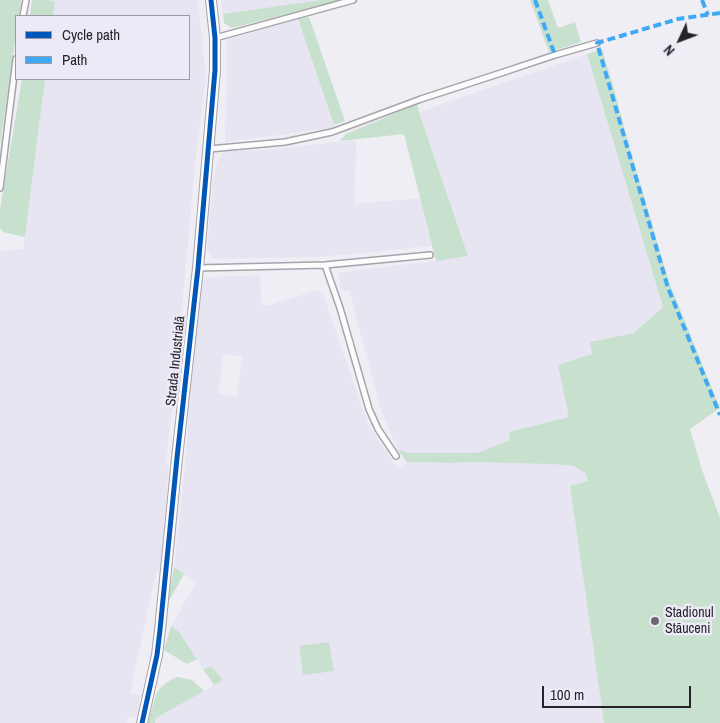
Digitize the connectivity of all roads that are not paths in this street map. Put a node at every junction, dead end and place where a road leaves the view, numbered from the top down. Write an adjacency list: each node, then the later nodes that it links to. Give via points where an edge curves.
1 (26, 0): 4 (lane)
2 (211, 0): 5 (street, Strada Industrială)
3 (353, 0): 5 (lane)
4 (23, 15)
5 (215, 38): 8 (street, Strada Industrială)
6 (597, 43): 8 (lane, via 420,99 332,132 285,142)
7 (15, 67): 9 (lane)
8 (209, 149): 12 (street, Strada Industrială)
9 (0, 188)
10 (430, 255): 11 (lane)
11 (325, 265): 12 (lane); 13 (lane, via 369,410)
12 (198, 268): 14 (street, Strada Industrială, via 160,630)
13 (396, 456)
14 (142, 723)

